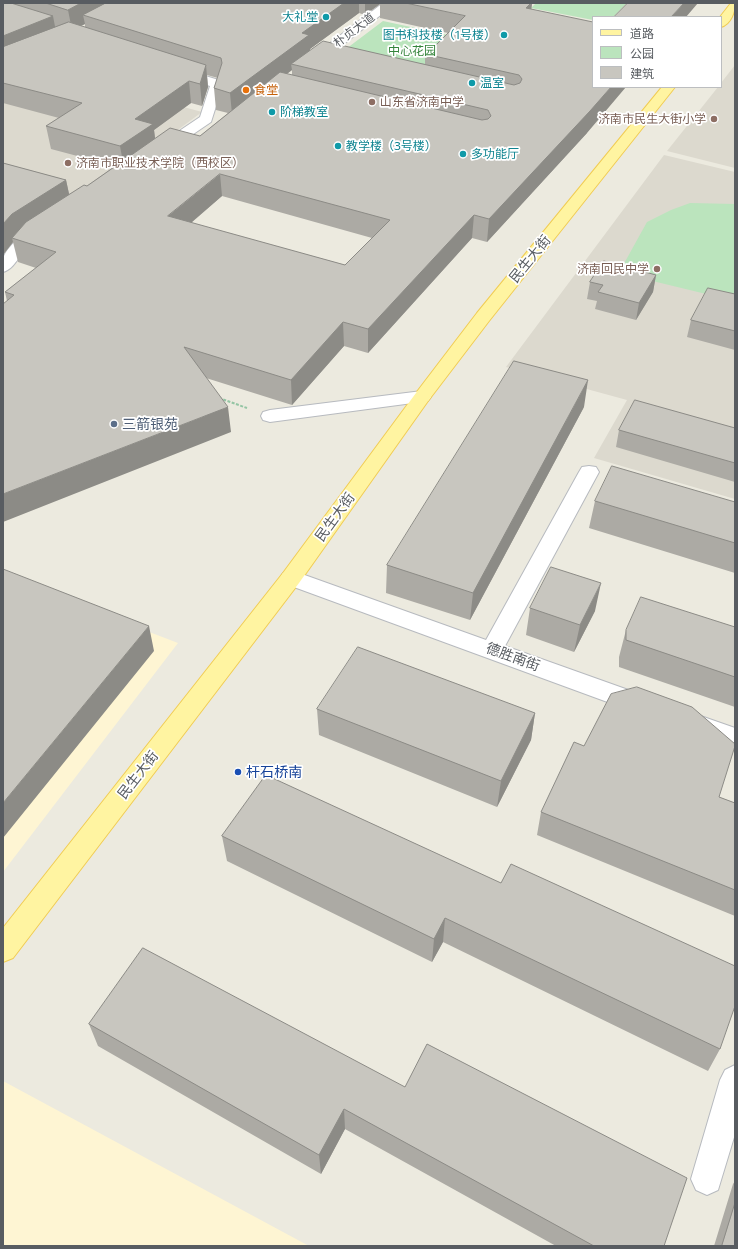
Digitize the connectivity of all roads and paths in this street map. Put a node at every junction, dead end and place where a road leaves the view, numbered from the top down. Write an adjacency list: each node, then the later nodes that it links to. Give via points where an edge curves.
1 (390, 3): 4 (street, 朴贞大道)
2 (735, 5): 3 (main road)
3 (722, 22)
4 (320, 56): 5 (street); 7 (street, 朴贞大道)
5 (335, 60)
6 (167, 68): 9 (street, via 217,84 206,119)
7 (302, 70)
8 (668, 88): 12 (main road, 民生大街, via 483,317)
9 (154, 155)
10 (50, 224): 11 (street, via 24,241)
11 (3, 267)
12 (422, 397): 14 (street); 16 (main road, 民生大街)
13 (218, 398): 14 (path)
14 (270, 416)
15 (589, 472): 17 (street)
16 (291, 578): 17 (street, 德胜南街); 19 (main road, 民生大街)
17 (492, 650): 18 (street, 德胜南街)
18 (735, 738)
19 (3, 949)
20 (735, 1080): 21 (street)
21 (707, 1179)

